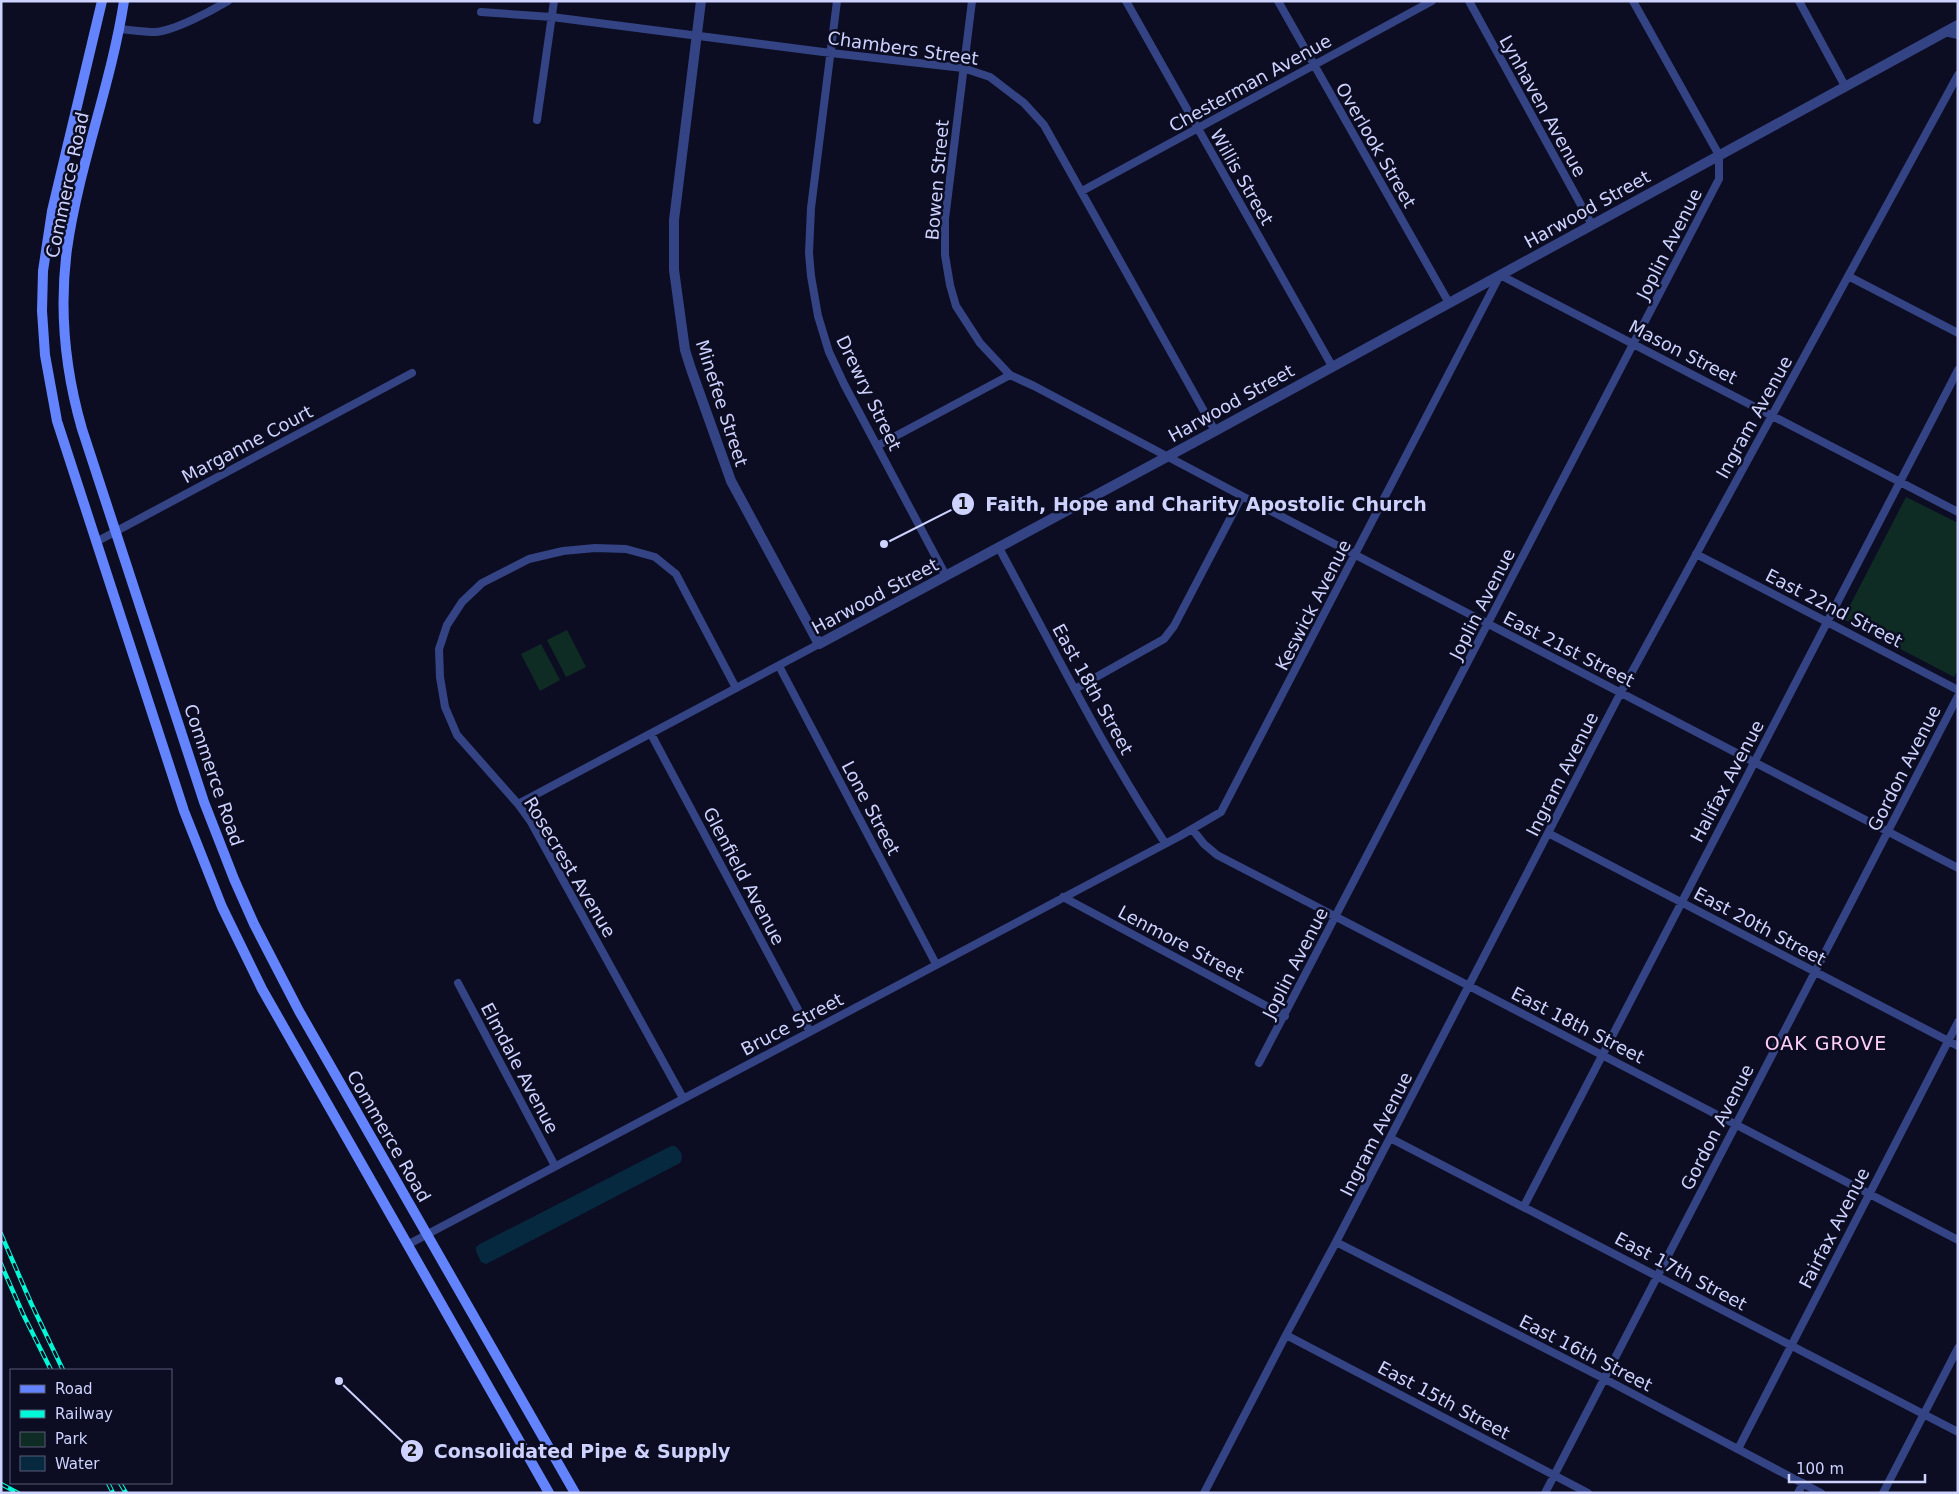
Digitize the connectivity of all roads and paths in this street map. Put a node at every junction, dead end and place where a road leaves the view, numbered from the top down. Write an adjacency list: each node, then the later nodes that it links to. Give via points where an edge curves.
1 (102, 1): 48 (main road, Commerce Road, via 52,211 42,291 45,355 53,406)
2 (124, 1): 17 (main road, Commerce Road)
3 (228, 1): 17 (street, via 156,32)
4 (554, 1): 15 (street)
5 (701, 1): 19 (street, Minefee Street)
6 (837, 1): 21 (street, Drewry Street)
7 (972, 1): 23 (street, Bowen Street)
8 (1126, 1): 27 (street, Willis Street)
9 (1278, 1): 22 (street, Overlook Street)
10 (1432, 1): 22 (street, Chesterman Avenue)
11 (1469, 1): 30 (street, Lynhaven Avenue)
12 (1633, 1): 28 (street)
13 (1799, 1): 25 (street)
14 (481, 12): 15 (street, Chambers Street)
15 (552, 17): 19 (street, Chambers Street); 26 (street)
16 (1958, 25): 18 (street, Harwood Street)
17 (119, 29): 47 (main road, Commerce Road, via 70,232 64,314 67,362 77,411)
18 (1944, 32): 20 (street); 25 (street, Harwood Street)
19 (697, 35): 21 (street, Chambers Street); 55 (street, Minefee Street, via 673,239 685,350 731,481)
20 (1958, 35)
21 (831, 53): 23 (street, Chambers Street); 42 (street, Drewry Street, via 810,222 811,276 818,316 830,352)
22 (1314, 65): 27 (street, Chesterman Avenue); 33 (street, Overlook Street)
23 (963, 68): 29 (street, Chambers Street, via 990,77 1035,114); 39 (street, Bowen Street, via 945,219 947,268 952,295 963,319)
24 (1958, 75): 32 (street, Ingram Avenue)
25 (1845, 86): 28 (street, Harwood Street)
26 (537, 120)
27 (1197, 129): 29 (street, Chesterman Avenue); 36 (street, Willis Street)
28 (1719, 155): 30 (street, Harwood Street); 35 (street, Joplin Avenue, via 1719,179)
29 (1082, 191): 41 (street, Chambers Street)
30 (1592, 225): 31 (street, Harwood Street)
31 (1500, 275): 33 (street, Harwood Street); 35 (street, Mason Street); 51 (street, Keswick Avenue)
32 (1848, 276): 34 (street); 40 (street, Ingram Avenue)
33 (1449, 303): 36 (street, Harwood Street)
34 (1958, 333)
35 (1634, 344): 40 (street, Mason Street); 54 (street, Joplin Avenue)
36 (1332, 366): 41 (street, Harwood Street)
37 (1958, 370): 44 (street, Halifax Avenue)
38 (412, 373): 47 (street, Marganne Court)
39 (1010, 375): 42 (street); 43 (street, Bowen Street)
40 (1772, 415): 44 (street, Mason Street); 50 (street, Ingram Avenue)
41 (1215, 431): 43 (street, Harwood Street)
42 (877, 446): 52 (street, Drewry Street)
43 (1166, 457): 45 (street, East 21st Street); 49 (street, Harwood Street)
44 (1900, 481): 46 (street, Mason Street); 53 (street, Halifax Avenue)
45 (1242, 496): 51 (street, East 21st Street); 58 (street, via 1174,626 1164,639)
46 (1958, 512)
47 (116, 532): 48 (street, Marganne Court); 90 (main road, Commerce Road, via 204,802 240,894 291,997)
48 (96, 542): 93 (main road, Commerce Road, via 184,811 229,924 274,1012)
49 (999, 548): 52 (street, Harwood Street); 58 (street, East 18th Street)
50 (1696, 554): 53 (street, East 22nd Street); 60 (street, Ingram Avenue)
51 (1356, 555): 54 (street, East 21st Street); 65 (street, Keswick Avenue, via 1224,809)
52 (946, 576): 55 (street, Harwood Street)
53 (1827, 622): 59 (street, East 22nd Street); 63 (street, Halifax Avenue)
54 (1488, 624): 60 (street, East 21st Street); 72 (street, Joplin Avenue)
55 (820, 644): 56 (street, Harwood Street)
56 (779, 666): 57 (street, Harwood Street); 73 (street, Lone Street)
57 (736, 688): 62 (street, Harwood Street); 64 (street, Rosecrest Avenue, via 676,574 654,557 626,549 562,551 529,560 482,583 462,602 448,625 439,649 440,677 445,707 457,735)
58 (1075, 689): 68 (street, East 18th Street)
59 (1958, 690)
60 (1621, 692): 63 (street, East 21st Street); 67 (street, Ingram Avenue)
61 (1958, 696): 66 (street, Gordon Avenue)
62 (652, 734): 64 (street, Harwood Street); 79 (street, Glenfield Avenue)
63 (1754, 762): 66 (street, East 21st Street); 71 (street, Halifax Avenue)
64 (518, 804): 84 (street, Rosecrest Avenue)
65 (1192, 829): 68 (street, Bruce Street); 72 (street, East 18th Street, via 1217,855)
66 (1888, 832): 69 (street, East 21st Street); 74 (street, Gordon Avenue)
67 (1548, 834): 71 (street, East 20th Street); 76 (street, Ingram Avenue)
68 (1165, 843): 70 (street, Bruce Street)
69 (1958, 868)
70 (1062, 897): 73 (street, Bruce Street); 77 (street, Lenmore Street)
71 (1681, 902): 74 (street, East 20th Street); 82 (street, Halifax Avenue)
72 (1336, 917): 76 (street, East 18th Street); 77 (street, Joplin Avenue)
73 (936, 964): 79 (street, Bruce Street)
74 (1814, 972): 80 (street, East 20th Street); 85 (street, Gordon Avenue)
75 (458, 984): 87 (street, Elmdale Avenue)
76 (1469, 985): 82 (street, East 18th Street); 86 (street, Ingram Avenue)
77 (1285, 1016): 83 (street, Joplin Avenue)
78 (1958, 1022): 80 (street, Fairfax Avenue)
79 (810, 1032): 84 (street, Bruce Street)
80 (1948, 1040): 81 (street, East 20th Street); 88 (street, Fairfax Avenue)
81 (1958, 1046)
82 (1602, 1054): 85 (street, East 18th Street); 89 (street, Halifax Avenue)
83 (1259, 1063)
84 (684, 1098): 87 (street, Bruce Street)
85 (1735, 1124): 88 (street, East 18th Street); 94 (street, Gordon Avenue)
86 (1390, 1138): 89 (street, East 17th Street); 92 (street, Ingram Avenue)
87 (555, 1166): 90 (street, Bruce Street)
88 (1869, 1194): 91 (street, East 18th Street); 96 (street, Fairfax Avenue)
89 (1524, 1206): 94 (street, East 17th Street)
90 (426, 1235): 93 (street, Bruce Street); 105 (main road, Commerce Road)
91 (1958, 1240)
92 (1336, 1242): 95 (street, Ingram Avenue); 98 (street, East 16th Street)
93 (407, 1245): 104 (main road, Commerce Road)
94 (1657, 1276): 96 (street, East 17th Street); 98 (street, Gordon Avenue)
95 (1286, 1335): 102 (street, East 15th Street); 106 (street, Ingram Avenue)
96 (1791, 1346): 99 (street, East 17th Street); 101 (street, Fairfax Avenue)
97 (1958, 1348): 99 (street)
98 (1603, 1378): 101 (street, East 16th Street); 102 (street, Gordon Avenue)
99 (1923, 1414): 100 (street, East 17th Street); 111 (street)
100 (1958, 1432)
101 (1738, 1448): 103 (street, East 16th Street)
102 (1554, 1475): 107 (street, Gordon Avenue); 108 (street, East 15th Street)
103 (1803, 1484): 109 (street); 110 (street, East 16th Street)
104 (549, 1493)
105 (575, 1493)
106 (1204, 1493)
107 (1545, 1493)
108 (1588, 1493)
109 (1798, 1493)
110 (1821, 1493)
111 (1883, 1493)

